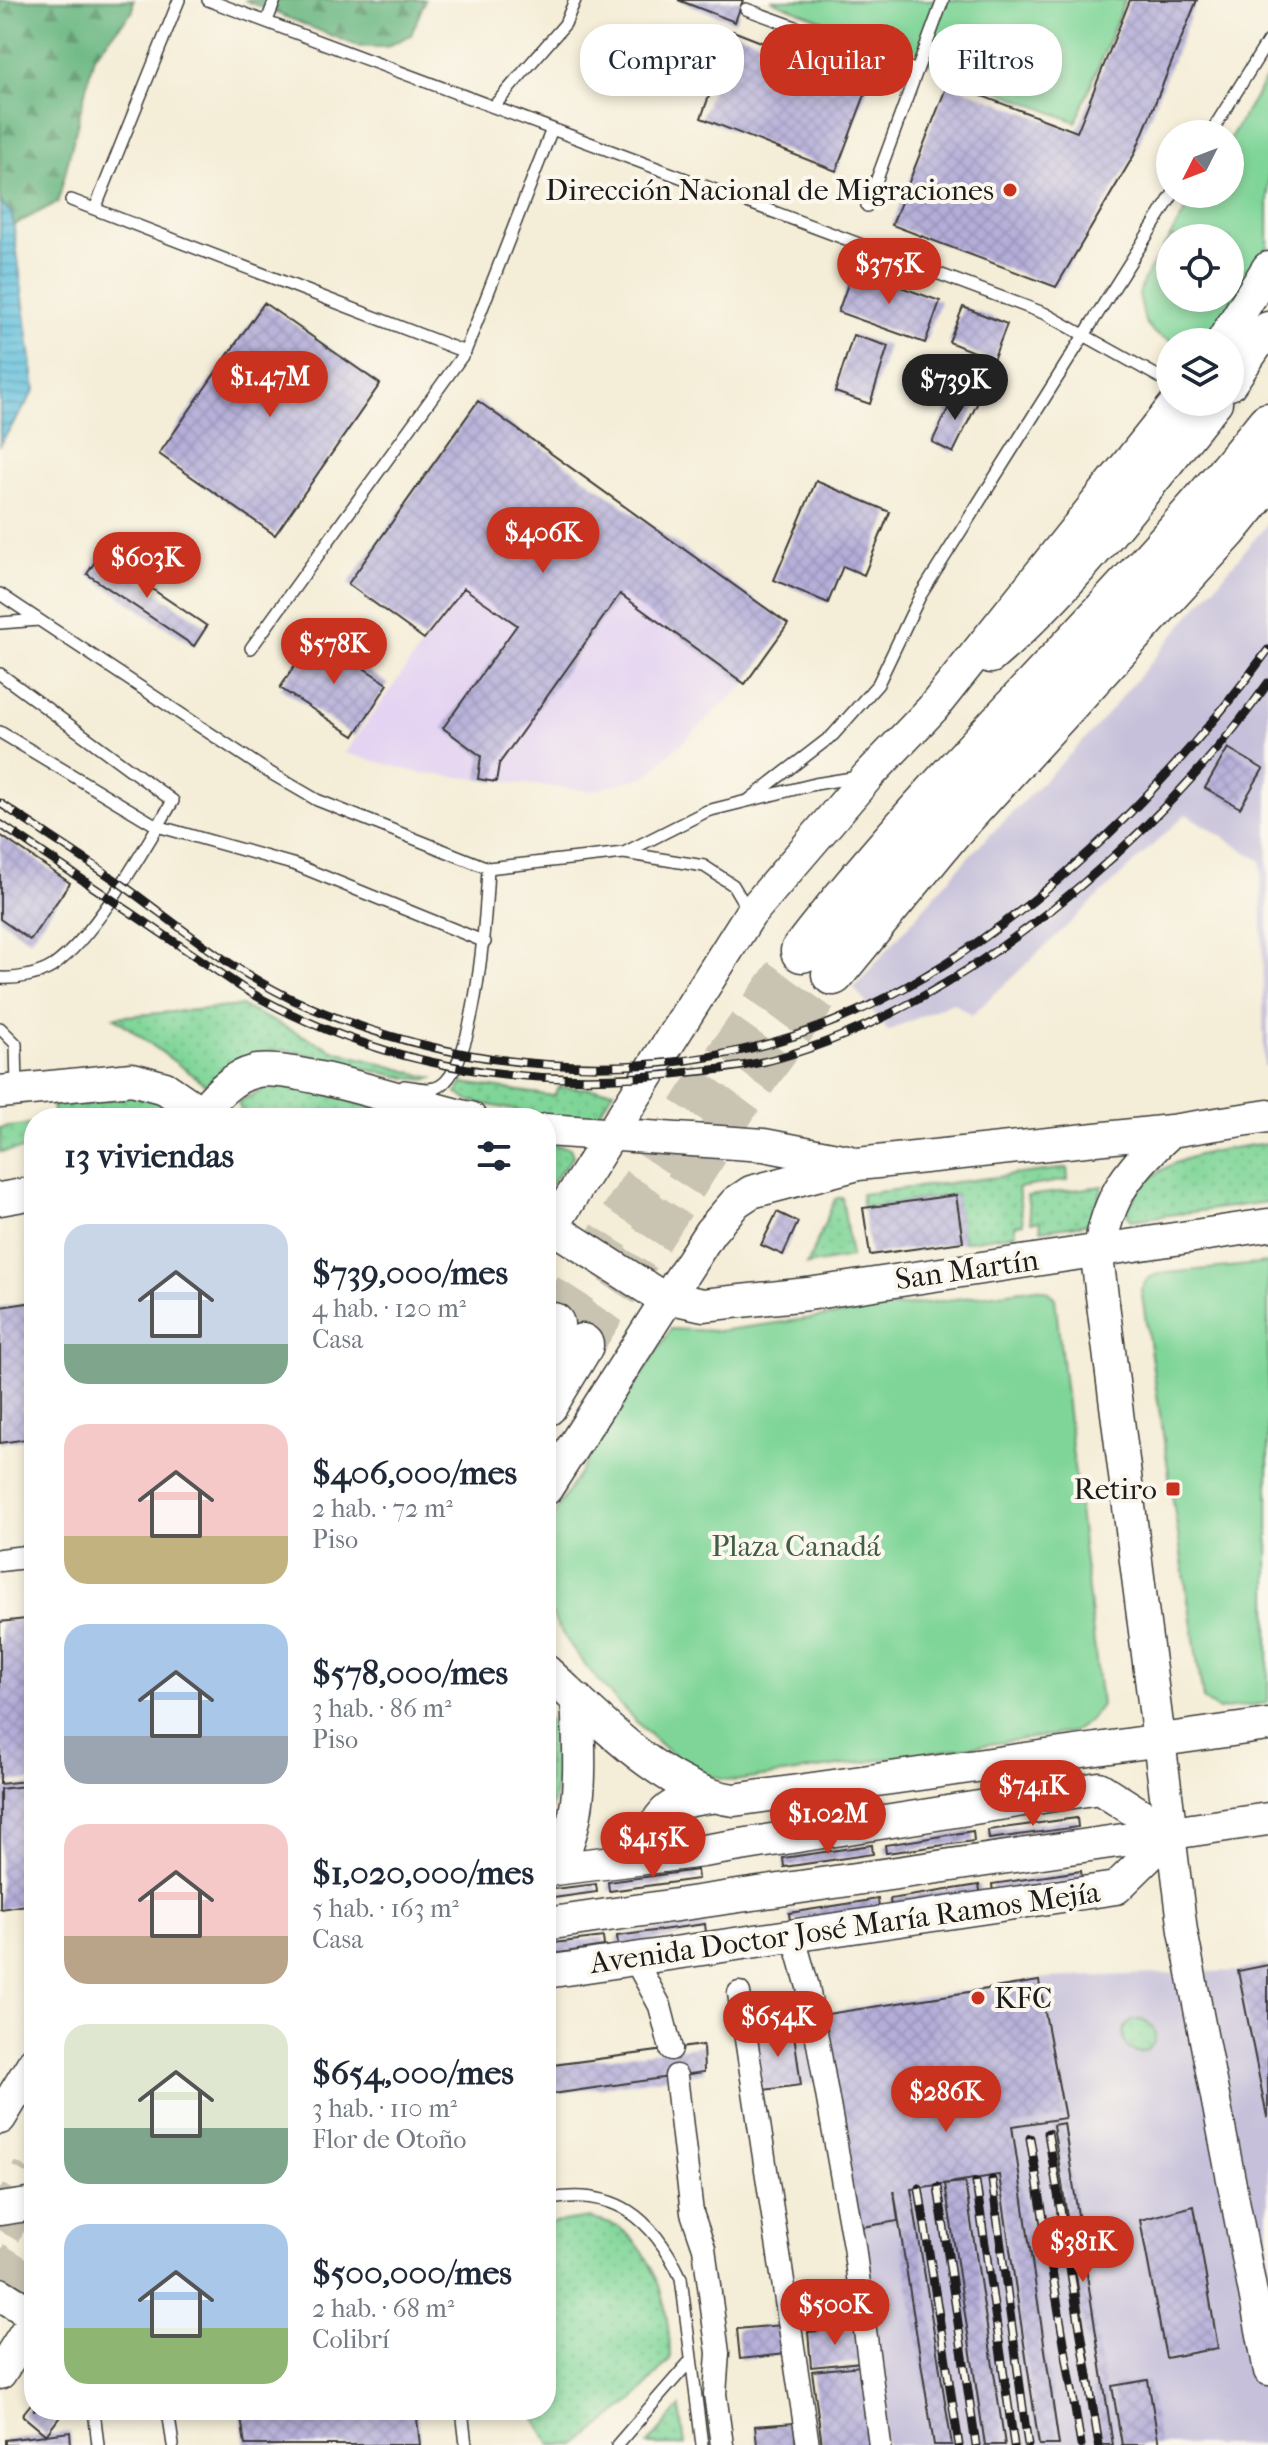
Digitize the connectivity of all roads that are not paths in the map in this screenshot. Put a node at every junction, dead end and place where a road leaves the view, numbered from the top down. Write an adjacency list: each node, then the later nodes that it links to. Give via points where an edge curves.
1 (179, 0): 16 (lane)
2 (208, 0): 7 (lane)
3 (275, 0): 7 (lane)
4 (575, 0): 10 (lane, via 565,24)
5 (943, 0): 9 (lane)
6 (746, 9): 9 (lane)
7 (267, 21): 10 (lane)
8 (1268, 41): 11 (lane)
9 (917, 71): 14 (lane)
10 (493, 107): 12 (lane)
11 (1219, 120)
12 (552, 129): 20 (lane, via 1046,314); 21 (lane)
13 (71, 200): 16 (lane)
14 (867, 206)
15 (1164, 208): 20 (lane)
16 (95, 209): 21 (lane)
17 (1268, 268): 18 (main road)
18 (1231, 328)
19 (1268, 328): 22 (main road)
20 (1085, 334): 23 (lane); 36 (lane, via 920,596 878,684 833,735)
21 (465, 352): 31 (lane)
22 (1244, 363)
23 (1156, 375)
24 (1166, 416): 33 (main road)
25 (1205, 416): 33 (main road, via 1043,613)
26 (1268, 424): 27 (highway, via 1205,503 1070,653 925,801 818,962 952,829 1206,553)
27 (1268, 478)
28 (0, 594): 29 (lane)
29 (39, 620): 30 (lane); 39 (lane, via 317,800)
30 (0, 623)
31 (251, 648)
32 (0, 674): 37 (lane, via 173,801)
33 (932, 709): 35 (main road)
34 (0, 732): 37 (lane)
35 (868, 776): 36 (lane); 40 (main road)
36 (746, 801): 38 (lane, via 707,811)
37 (157, 826): 41 (lane, via 296,865); 42 (lane, via 121,885 52,967 16,979)
38 (624, 853): 39 (lane); 40 (lane, via 704,866 733,885)
39 (488, 868): 41 (lane)
40 (750, 914): 52 (main road)
41 (485, 942): 44 (lane, via 460,1053 443,1084 433,1089)
42 (0, 978)
43 (0, 1028): 45 (lane, via 16,1044)
44 (327, 1081): 47 (main road, via 254,1071 226,1087); 48 (main road)
45 (8, 1091): 46 (main road, via 132,1079 165,1088)
46 (191, 1108)
47 (209, 1108)
48 (431, 1108)
49 (1268, 1116): 51 (main road)
50 (556, 1131): 52 (main road)
51 (1171, 1131): 53 (main road); 61 (main road, via 1121,1184)
52 (610, 1134): 53 (main road, via 764,1145); 58 (main road)
53 (858, 1164): 62 (main road, via 758,1188 743,1197 718,1222)
54 (24, 1195): 55 (main road)
55 (0, 1199)
56 (24, 1216): 57 (main road)
57 (0, 1217)
58 (556, 1217)
59 (1268, 1225): 61 (main road, San Martín)
60 (556, 1234): 62 (main road)
61 (1100, 1251): 62 (main road, San Martín, via 752,1301 703,1305); 71 (main road, via 1110,1379)
62 (666, 1299): 65 (main road)
63 (560, 1335): 64 (highway)
64 (556, 1355)
65 (556, 1473)
66 (24, 1557): 67 (street)
67 (0, 1560)
68 (556, 1680): 69 (main road)
69 (577, 1699): 72 (main road, via 673,1779); 76 (main road, via 580,1771 575,1825)
70 (1268, 1725): 71 (main road)
71 (1159, 1741): 72 (main road, via 734,1800); 74 (main road)
72 (711, 1797): 75 (main road, via 679,1801 662,1814 653,1830)
73 (1268, 1819): 74 (main road, Avenida Doctor José María Ramos Mejía)
74 (1171, 1834): 75 (main road, via 1099,1788); 78 (main road, Avenida Doctor José María Ramos Mejía); 79 (main road, Avenida Doctor José María Ramos Mejía, via 1116,1888); 94 (street, via 1183,1931)
75 (664, 1856): 77 (main road)
76 (556, 1861)
77 (556, 1869)
78 (556, 1923)
79 (793, 1934): 80 (main road, Avenida Doctor José María Ramos Mejía); 106 (street, via 808,1987 854,2246)
80 (634, 1958): 81 (main road, Avenida Doctor José María Ramos Mejía); 83 (street, via 660,2006)
81 (556, 1970)
82 (739, 1993): 105 (street)
83 (671, 2049)
84 (676, 2076): 104 (street, via 692,2213 704,2248 718,2353 715,2394)
85 (24, 2078): 86 (main road)
86 (2, 2113)
87 (556, 2199): 93 (lane, via 611,2202 653,2228 681,2278)
88 (24, 2205): 89 (main road)
89 (0, 2209)
90 (0, 2294): 91 (main road)
91 (24, 2310)
92 (24, 2333): 95 (main road)
93 (691, 2360): 102 (lane); 103 (lane)
94 (1268, 2371)
95 (0, 2373)
96 (95, 2420): 99 (lane)
97 (169, 2420): 100 (lane)
98 (463, 2420): 101 (lane)
99 (98, 2445)
100 (173, 2445)
101 (466, 2445)
102 (617, 2445)
103 (702, 2445)
104 (722, 2445)
105 (808, 2445)
106 (880, 2445)

